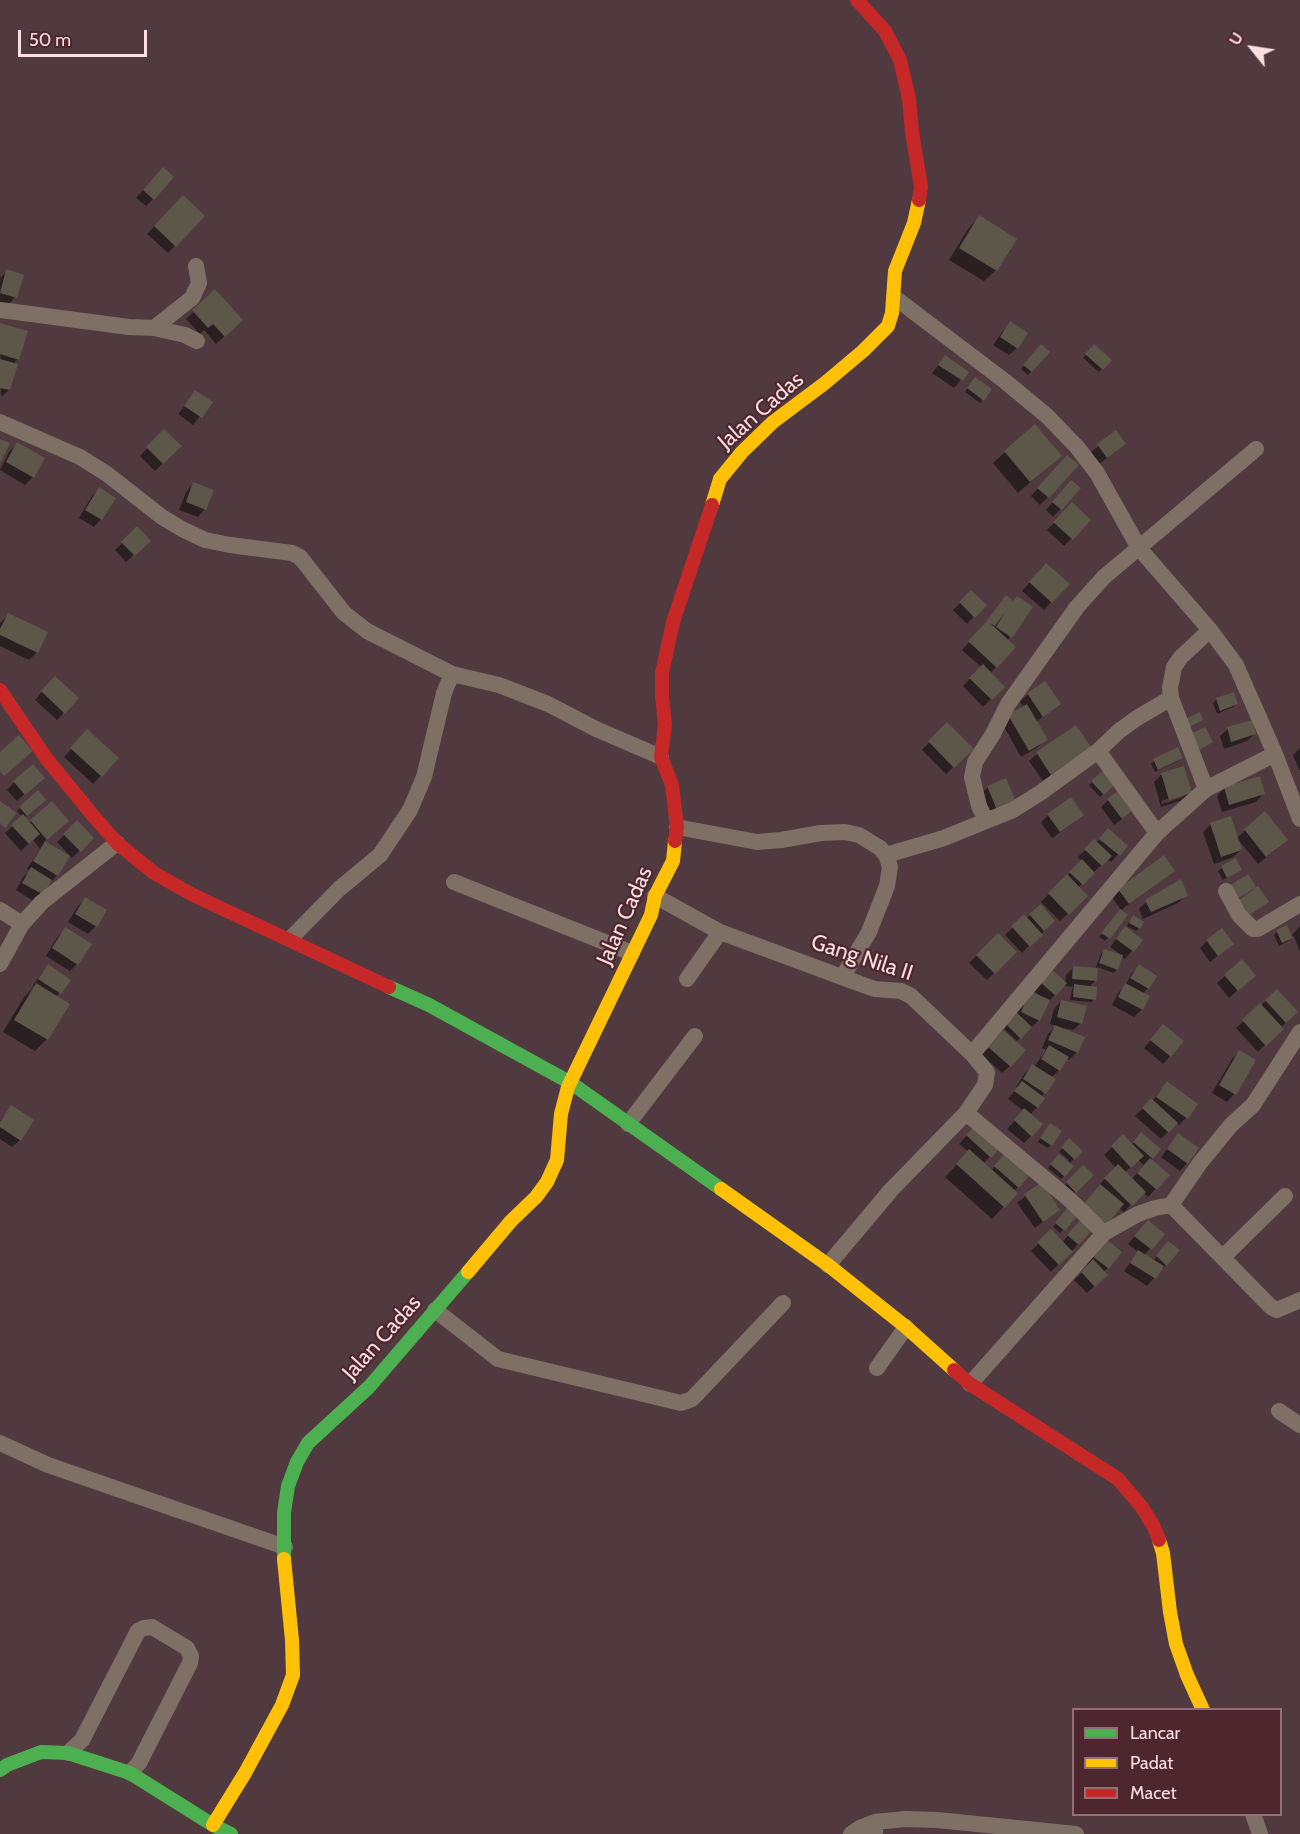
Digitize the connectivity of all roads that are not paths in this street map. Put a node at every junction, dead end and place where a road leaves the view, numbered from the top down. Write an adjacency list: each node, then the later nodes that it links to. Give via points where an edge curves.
1 (856, 0): 3 (street, Jalan Cadas, via 885,31 900,60 921,187 914,223 895,271)
2 (196, 266): 5 (street, via 199,283 192,298)
3 (894, 297): 9 (street, via 1047,416 1096,473); 16 (street, Jalan Cadas, via 888,326 841,370 773,422 720,479 666,652)
4 (0, 310): 5 (street)
5 (154, 328): 6 (street)
6 (197, 341)
7 (0, 422): 11 (street, via 80,457 162,517 205,540 300,557 344,613 367,631)
8 (1256, 448): 9 (street)
9 (1139, 548): 10 (street); 19 (street, via 1104,577 1077,607 1008,704 975,762 972,777)
10 (1210, 630): 13 (street, via 1174,668); 15 (street, via 1236,665)
11 (452, 674): 16 (street, via 548,704); 31 (street, via 424,777 410,810 380,855)
12 (0, 690): 22 (street, via 46,758)
13 (1171, 698): 14 (street, via 1119,731); 17 (street)
14 (1098, 751): 19 (street, via 1041,793); 21 (street)
15 (1275, 754): 17 (street); 18 (street)
16 (661, 757): 20 (street, Jalan Cadas, via 672,786)
17 (1206, 789): 21 (street)
18 (1300, 819)
19 (986, 820): 23 (street, via 944,838)
20 (677, 827): 23 (street, via 757,842 845,832 870,840); 26 (street, Jalan Cadas, via 673,861)
21 (1157, 833): 38 (street)
22 (117, 843): 29 (street, via 42,902); 31 (street, via 154,873)
23 (886, 855): 34 (street, via 890,867 887,886 869,932)
24 (453, 882): 32 (street)
25 (1226, 891): 27 (street, via 1239,915 1253,929)
26 (656, 896): 30 (street, Gang Nila II); 32 (street, Jalan Cadas)
27 (1300, 903)
28 (0, 910): 29 (street)
29 (22, 924): 33 (street)
30 (720, 932): 34 (street, Gang Nila II); 35 (street)
31 (290, 939): 39 (street, via 429,1005)
32 (632, 953): 39 (street, Jalan Cadas)
33 (0, 964)
34 (843, 976): 38 (street, Gang Nila II, via 875,989 906,993)
35 (687, 980)
36 (1300, 1032): 43 (street, via 1262,1093 1200,1163)
37 (695, 1036): 41 (street)
38 (972, 1053): 40 (street, Gang Nila II, via 987,1072 987,1079)
39 (571, 1083): 41 (street); 49 (street, Jalan Cadas, via 564,1097 553,1172 536,1197)
40 (966, 1113): 44 (street, via 1070,1198); 46 (street, via 891,1190)
41 (628, 1124): 46 (street)
42 (1285, 1196): 45 (street)
43 (1171, 1205): 44 (street, via 1138,1214); 45 (street)
44 (1104, 1233): 52 (street)
45 (1223, 1257): 47 (street, via 1274,1309)
46 (828, 1265): 50 (street)
47 (1300, 1300)
48 (783, 1303): 49 (street, via 698,1393 681,1403 498,1359)
49 (435, 1311): 56 (street, Jalan Cadas, via 369,1387 308,1443 288,1486)
50 (906, 1327): 51 (street); 52 (street)
51 (877, 1368)
52 (970, 1384): 57 (street, via 1118,1479 1141,1506 1155,1527 1163,1553 1176,1644)
53 (1279, 1411): 54 (street)
54 (1300, 1425)
55 (0, 1443): 56 (street, via 48,1465)
56 (285, 1547): 62 (street, Jalan Cadas, via 292,1640 290,1688)
57 (1202, 1708)
58 (68, 1753): 59 (street, via 41,1752); 60 (street); 60 (street, via 82,1740 138,1631 152,1627 187,1648 190,1663 139,1763)
59 (0, 1770)
60 (130, 1773): 62 (street)
61 (1253, 1816): 67 (street)
62 (213, 1825): 64 (street)
63 (875, 1828): 65 (street, via 860,1828); 66 (street, via 894,1820 937,1820)
64 (231, 1834)
65 (851, 1834)
66 (1076, 1834)
67 (1260, 1834)

